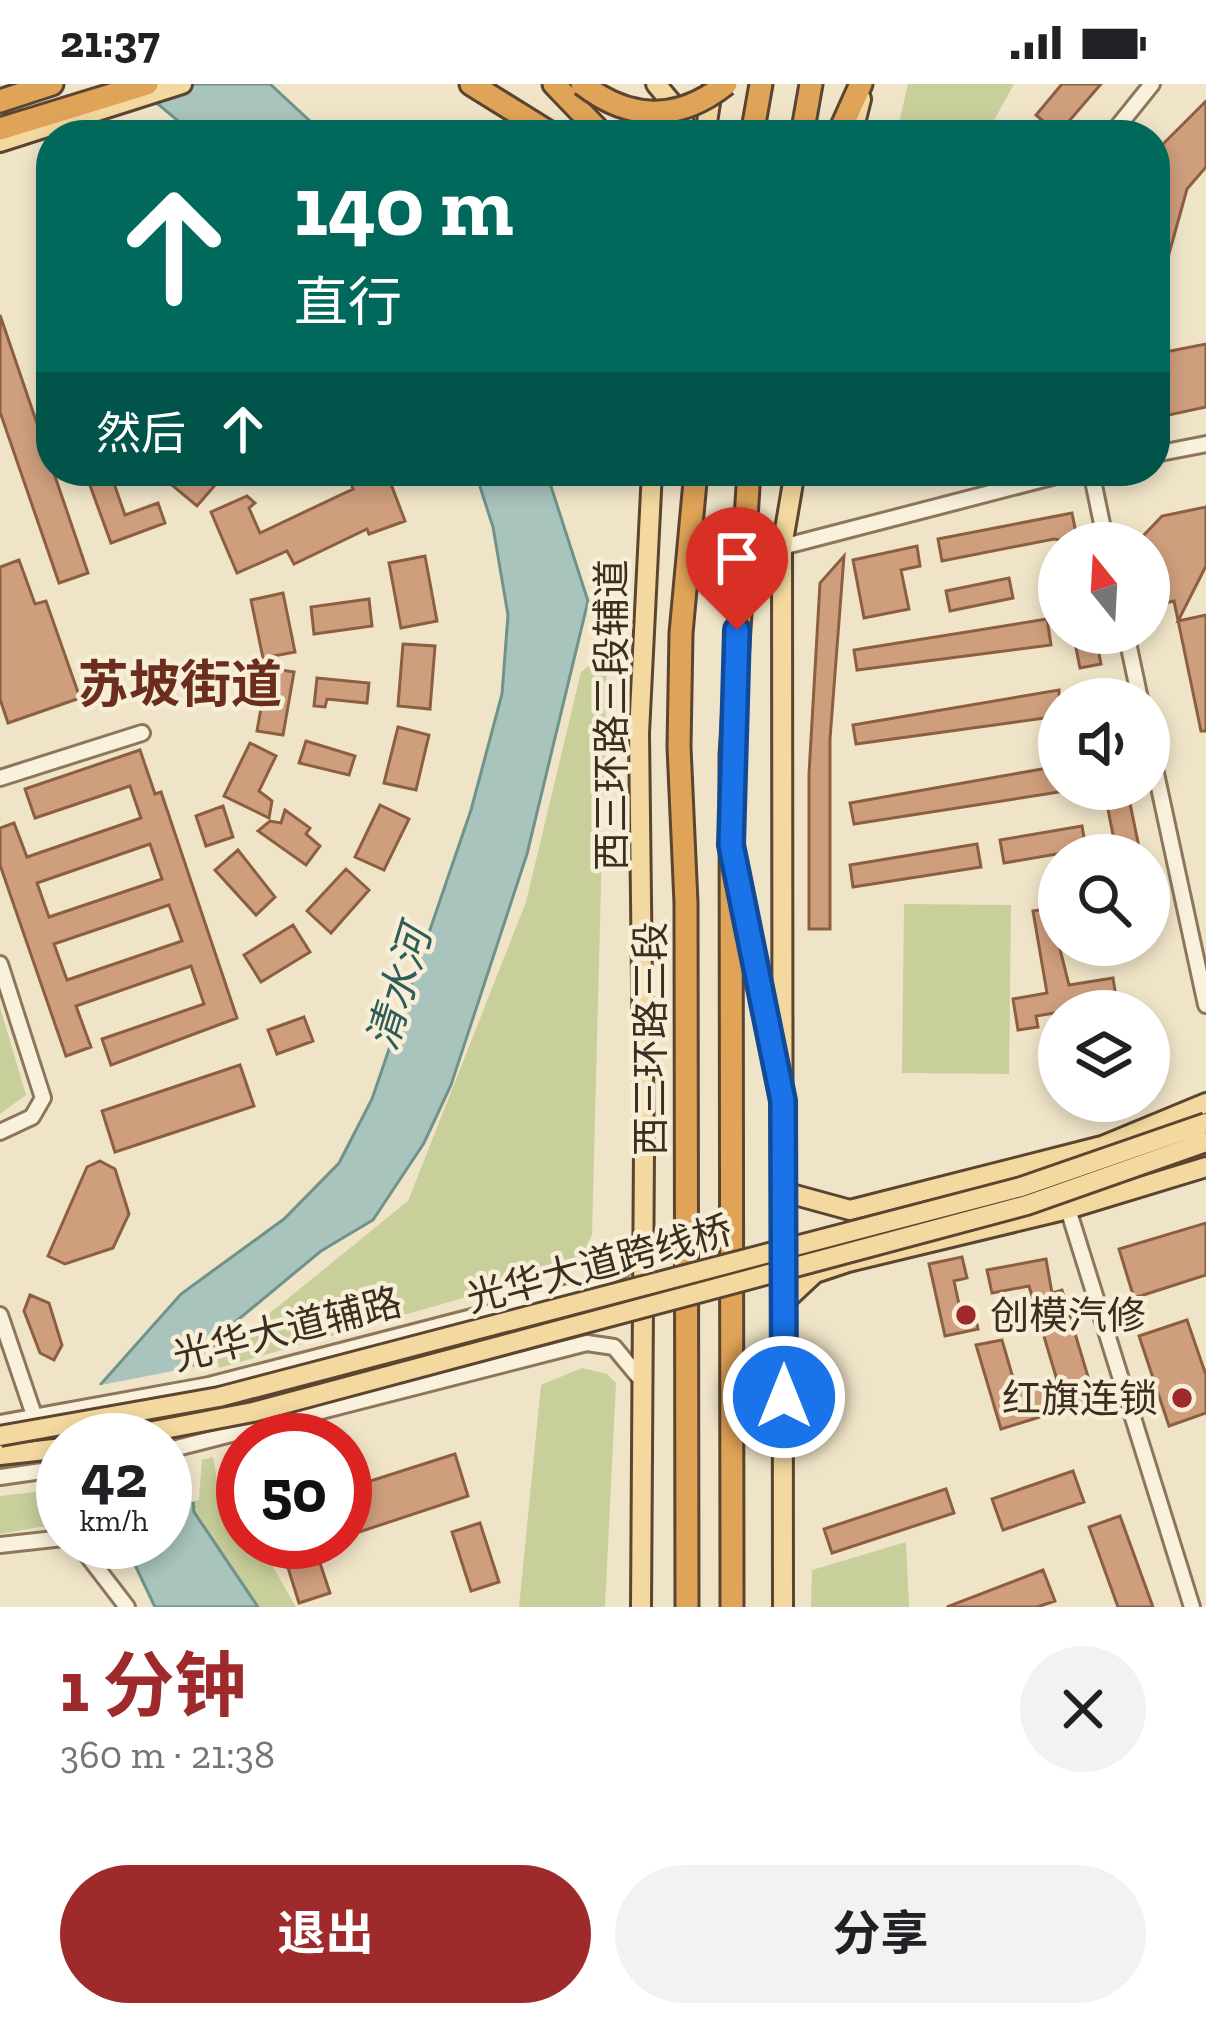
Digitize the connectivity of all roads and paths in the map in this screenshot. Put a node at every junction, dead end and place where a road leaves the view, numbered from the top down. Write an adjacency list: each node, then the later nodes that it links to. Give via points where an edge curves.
1 (52, 84): 14 (highway)
2 (146, 84): 25 (highway)
3 (182, 84): 15 (main road)
4 (471, 84): 16 (highway)
5 (554, 84): 17 (highway)
6 (582, 84): 9 (highway, bridge, via 614,107 658,115 698,106)
7 (656, 84): 18 (main road)
8 (712, 84): 19 (main road)
9 (726, 84)
10 (761, 84): 20 (highway)
11 (811, 84): 21 (highway)
12 (862, 84): 22 (highway); 23 (main road)
13 (1152, 84): 24 (street)
14 (0, 101)
15 (71, 120)
16 (529, 120)
17 (589, 120)
18 (683, 120)
19 (707, 120)
20 (755, 120)
21 (805, 120)
22 (845, 120)
23 (855, 120)
24 (1123, 120)
25 (0, 129)
26 (36, 131): 27 (main road)
27 (0, 142)
28 (1206, 444): 29 (street)
29 (1170, 451)
30 (651, 486): 53 (main road, 西三环路三段辅道, via 639,733)
31 (695, 486): 72 (highway, 西三环路三段, via 679,747 686,903)
32 (747, 486): 41 (highway, 西三环路三段)
33 (792, 486): 37 (main road)
34 (1017, 486): 37 (street)
35 (1093, 486): 36 (street)
36 (1101, 522)
37 (782, 547): 44 (main road)
38 (142, 733): 39 (street)
39 (0, 778)
40 (1164, 810): 43 (street)
41 (731, 845): 44 (highway); 73 (highway, 西三环路三段)
42 (0, 964): 47 (street, via 43,1098 32,1118)
43 (1206, 1005)
44 (783, 1101): 50 (main road)
45 (1206, 1103): 52 (main road, via 1102,1146)
46 (1206, 1123): 61 (main road, 光华大道跨线桥, bridge, via 1021,1187 288,1379)
47 (0, 1132)
48 (1206, 1142): 60 (main road, 光华大道跨线桥, bridge, via 1065,1195)
49 (1206, 1167): 51 (main road)
50 (784, 1192): 52 (main road); 55 (main road)
51 (1068, 1209): 54 (main road); 75 (street)
52 (850, 1210): 54 (main road)
53 (643, 1244): 57 (main road, 西三环路三段辅道); 58 (street, 光华大道辅路, via 622,1270 584,1288 209,1384)
54 (848, 1262): 55 (main road, via 815,1273)
55 (784, 1302): 74 (main road)
56 (0, 1315): 58 (street)
57 (638, 1376): 62 (street, via 614,1347 586,1343); 71 (main road, 西三环路三段辅道)
58 (35, 1418): 59 (street, 光华大道辅路)
59 (0, 1423)
60 (192, 1424)
61 (0, 1436)
62 (192, 1445)
63 (36, 1451): 64 (main road)
64 (0, 1455)
65 (36, 1472): 66 (street)
66 (0, 1477)
67 (36, 1541): 68 (street)
68 (0, 1545)
69 (98, 1569): 70 (street)
70 (127, 1607)
71 (641, 1607)
72 (682, 1607)
73 (732, 1607)
74 (783, 1607)
75 (1192, 1607)

